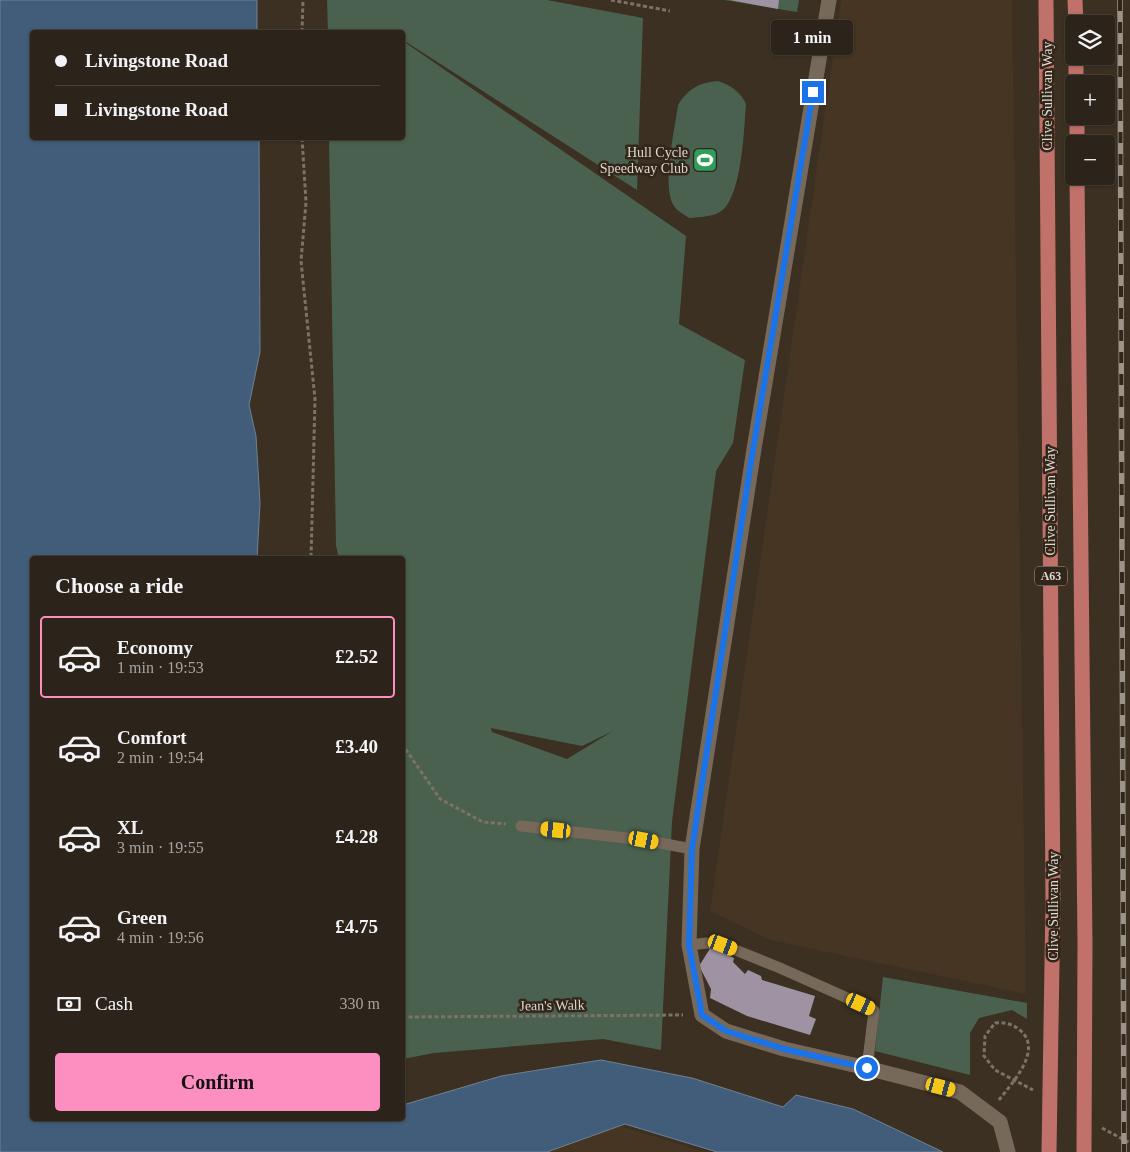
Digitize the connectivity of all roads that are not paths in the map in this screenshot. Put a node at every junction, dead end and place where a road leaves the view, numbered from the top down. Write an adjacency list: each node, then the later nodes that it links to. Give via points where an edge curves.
1 (829, 0): 7 (street, via 752,458)
2 (1046, 0): 11 (highway, Clive Sullivan Way / A63, via 1053,901)
3 (1076, 0): 4 (highway)
4 (1076, 15)
5 (1077, 185): 12 (highway, A63)
6 (521, 826): 7 (lane, via 644,840)
7 (692, 849): 8 (street)
8 (689, 945): 9 (street, via 702,1015 726,1031 784,1049); 9 (lane, via 707,942 723,945 872,1009)
9 (867, 1068): 10 (street, via 960,1092 1000,1122)
10 (1008, 1152)
11 (1050, 1152)
12 (1084, 1152)

